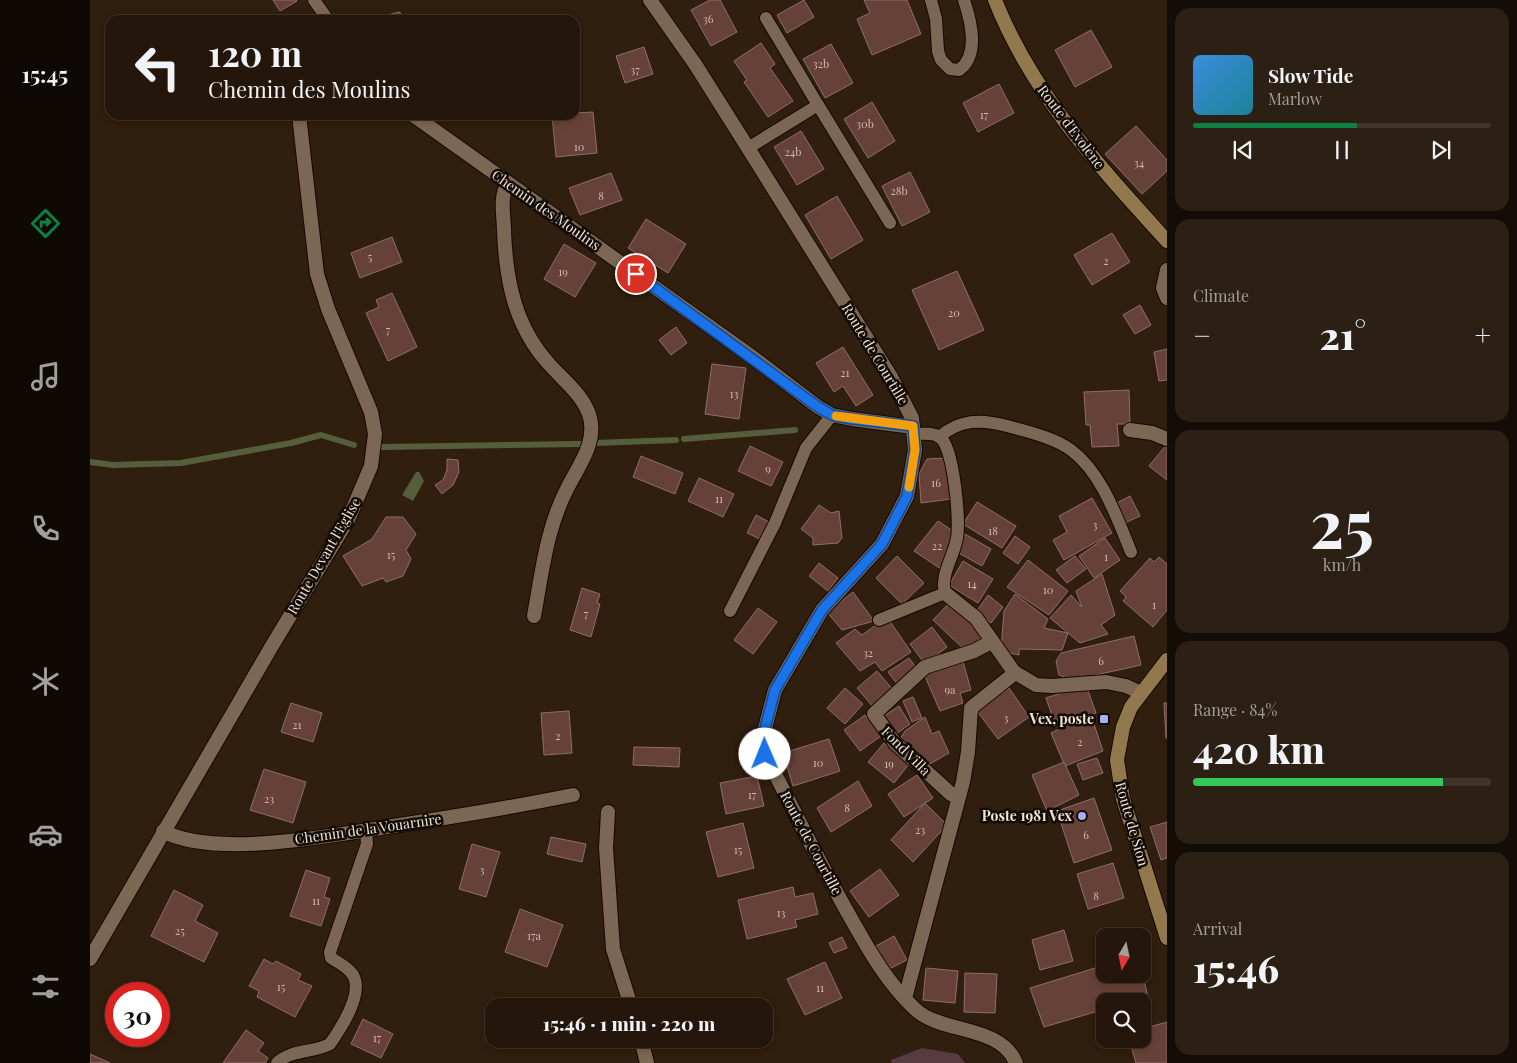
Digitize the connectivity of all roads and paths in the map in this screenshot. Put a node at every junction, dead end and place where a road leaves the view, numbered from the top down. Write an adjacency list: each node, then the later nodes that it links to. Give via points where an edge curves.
1 (314, 0): 6 (lane)
2 (650, 0): 11 (street, Route de Courtille)
3 (931, 0): 4 (lane, via 941,60 950,70 958,70 965,66 970,55 972,30)
4 (964, 0)
5 (995, 0): 14 (main road, Route d'Evolène, via 1026,66 1048,100 1100,166)
6 (324, 15)
7 (766, 18): 8 (lane)
8 (818, 105): 11 (lane); 13 (lane)
9 (300, 120): 35 (street, Route Devant l'Eglise, via 317,274 328,309 371,412 374,451 348,520)
10 (420, 120): 12 (street, Chemin des Moulins)
11 (748, 148): 18 (street, Route de Courtille, via 890,377 912,418)
12 (508, 184): 17 (street, Chemin des Moulins); 25 (street, via 503,196 506,259 517,311 531,341 577,394 591,424 584,459 561,502 548,539)
13 (890, 223)
14 (1167, 241)
15 (1167, 270): 16 (street, via 1163,288)
16 (1167, 298)
17 (832, 415): 18 (street, Chemin des Moulins); 24 (lane, via 806,448 775,523)
18 (913, 430): 20 (lane); 39 (street, Route de Courtille, via 915,450 907,496 882,544 822,610 775,690 763,736 765,754 818,858 872,956)
19 (1130, 430): 21 (street)
20 (939, 437): 22 (lane, via 957,425 978,420 1052,440 1071,450 1098,481); 23 (lane, via 950,455 958,524 943,585)
21 (1167, 439)
22 (1131, 552)
23 (945, 593): 26 (lane); 27 (street, via 976,618)
24 (730, 611)
25 (534, 616)
26 (879, 620)
27 (991, 642): 29 (street); 32 (street, Fond Villa, via 925,667 874,714 895,744)
28 (1167, 660): 30 (main road, Route de Sion)
29 (1015, 673): 30 (street, via 1036,685 1106,682); 32 (street, via 971,708 966,766)
30 (1141, 693): 36 (main road, Route de Sion, via 1123,727 1117,760 1118,780)
31 (573, 795): 34 (street, Chemin de la Vouarnire)
32 (958, 797): 39 (street)
33 (608, 812): 38 (street, via 606,848 613,949)
34 (366, 830): 35 (street, Chemin de la Vouarnire, via 278,842 235,844 181,839); 41 (lane, via 367,844 330,952 332,958 354,977 356,987 352,1004 330,1044 290,1054)
35 (164, 831): 37 (street, Route Devant l'Eglise)
36 (1167, 938)
37 (90, 959)
38 (628, 998)
39 (905, 998): 43 (street, Route de Courtille, via 916,1011 929,1018 987,1036 1014,1056)
40 (643, 1048): 42 (street)
41 (276, 1063)
42 (647, 1063)
43 (1016, 1063)

